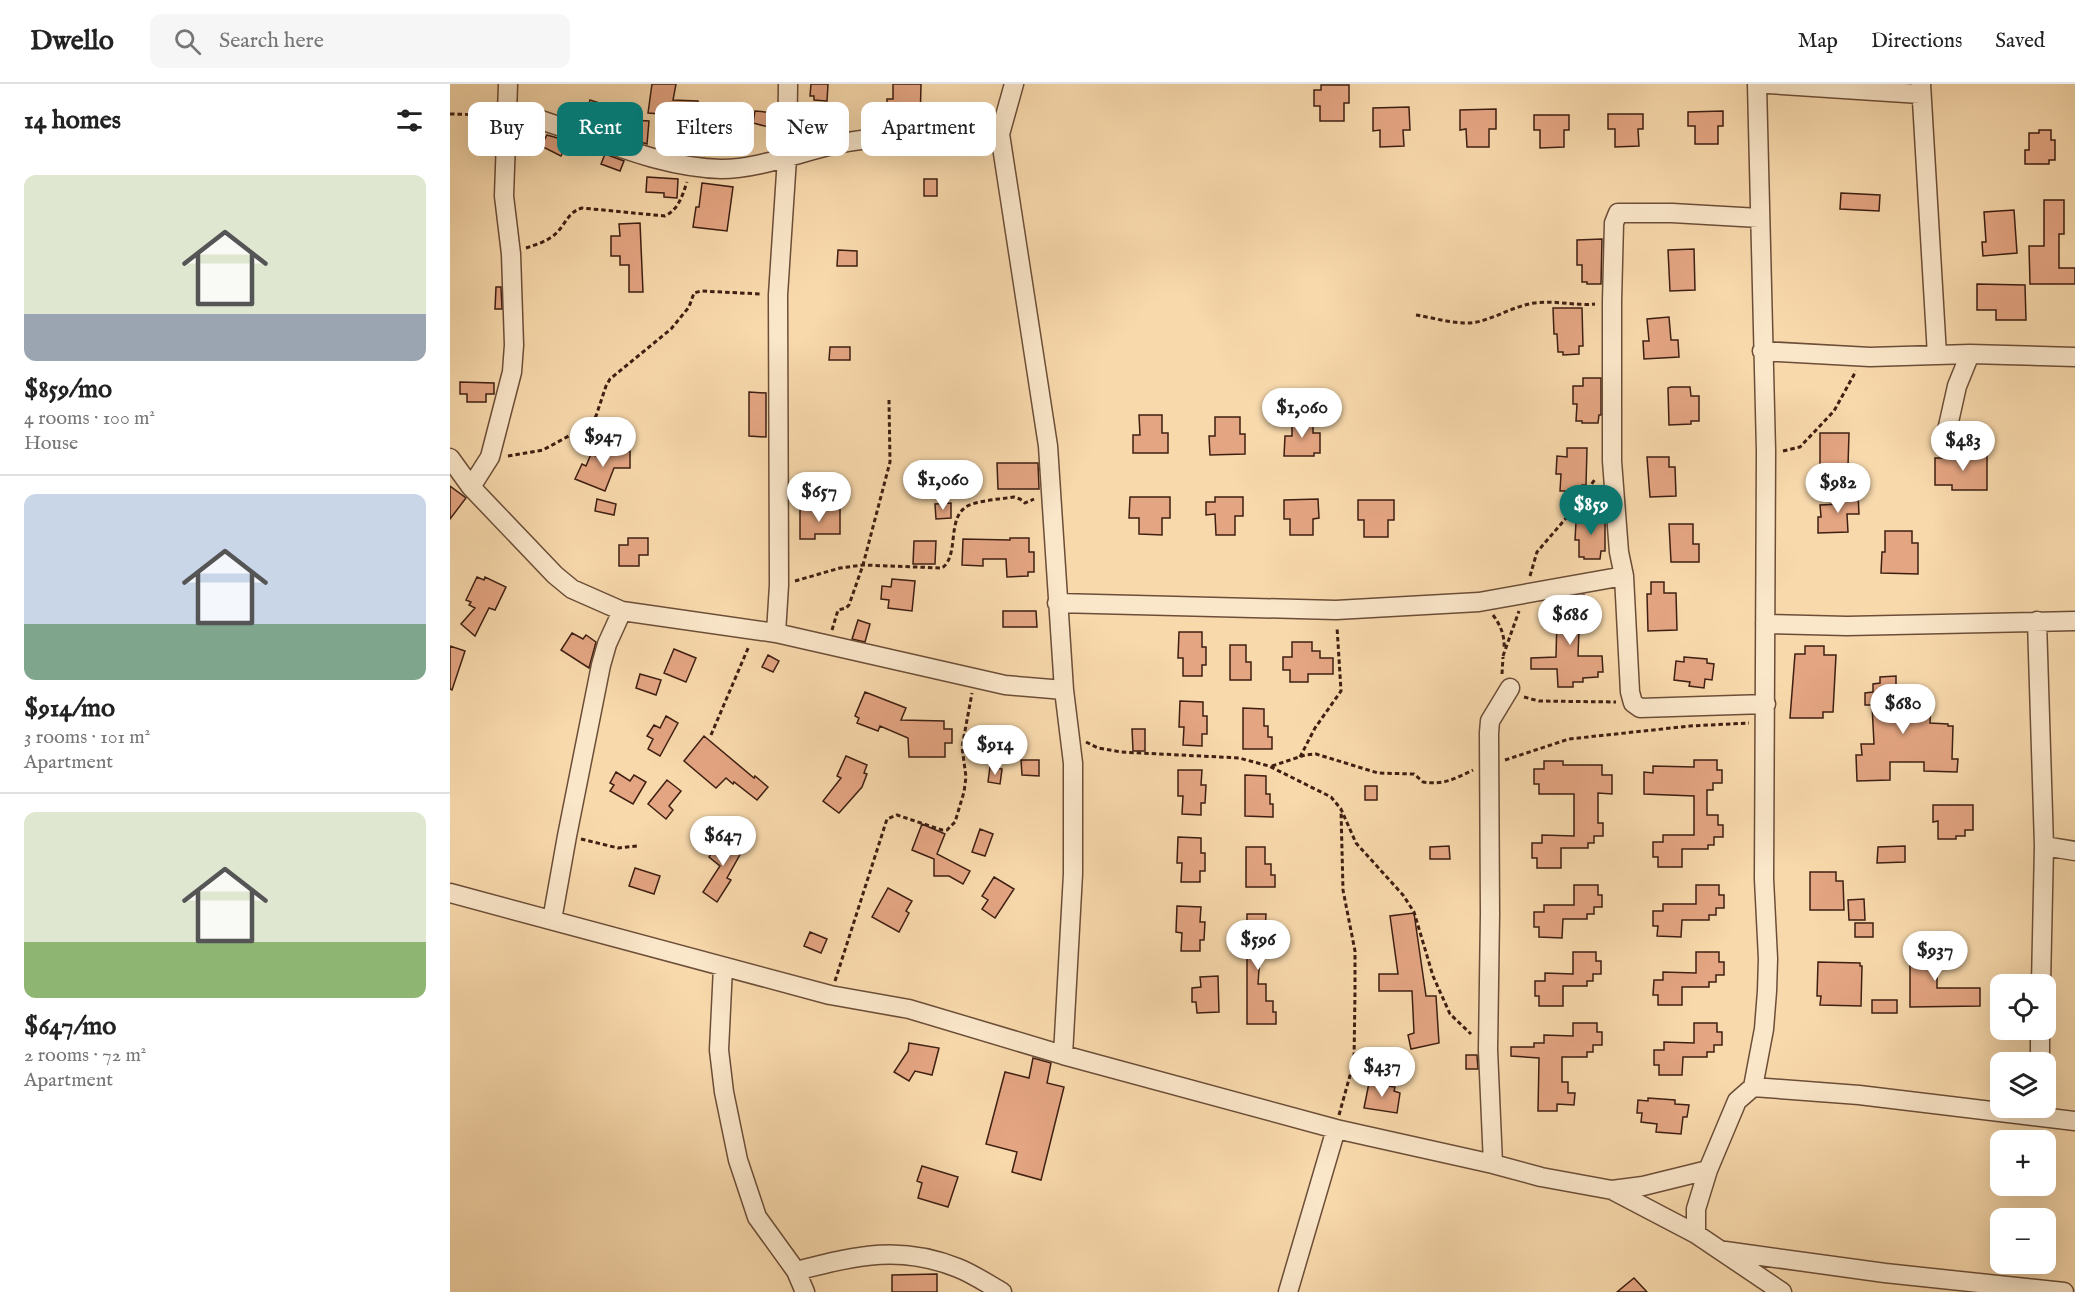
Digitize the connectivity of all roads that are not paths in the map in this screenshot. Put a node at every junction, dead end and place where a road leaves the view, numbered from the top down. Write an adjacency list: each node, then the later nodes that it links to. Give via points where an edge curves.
1 (508, 84): 7 (street)
2 (788, 84): 11 (street)
3 (1014, 84): 9 (street)
4 (1757, 84): 12 (street)
5 (1768, 84): 6 (street)
6 (1921, 89): 15 (street)
7 (507, 102)
8 (545, 124): 11 (street, via 650,158 692,166 733,168)
9 (1000, 134): 11 (street, via 899,136 838,144); 21 (street, via 1048,446)
10 (505, 156): 19 (street, via 512,372 490,457)
11 (787, 158): 26 (street, via 778,295)
12 (1759, 218): 13 (street); 20 (street, via 1618,213 1614,223 1612,461)
13 (1762, 351): 15 (street, via 1870,357); 25 (street)
14 (1970, 354): 15 (street); 16 (street); 17 (street, via 1957,386)
15 (1937, 355)
16 (2075, 357)
17 (1944, 444)
18 (450, 458): 19 (street)
19 (471, 487): 22 (street, via 563,582)
20 (1624, 576): 21 (street, via 1479,602 1336,610); 29 (street, via 1633,703 1640,708)
21 (1057, 603): 28 (street)
22 (622, 611): 26 (street); 33 (street, via 606,644)
23 (2037, 621): 24 (street); 25 (street); 30 (street)
24 (2075, 621)
25 (1765, 624): 29 (street)
26 (776, 633): 28 (street, via 975,680)
27 (1510, 688): 42 (street, via 1490,721 1488,1050)
28 (1064, 690): 36 (street, via 1073,763 1073,874)
29 (1766, 713): 37 (street, via 1767,981 1764,1029)
30 (2044, 846): 31 (street); 35 (street)
31 (2075, 851)
32 (450, 893): 33 (street)
33 (552, 920): 34 (street)
34 (723, 967): 36 (street, via 830,995 909,1009); 47 (street, via 720,1050 738,1160 758,1217)
35 (2041, 974)
36 (1063, 1055): 41 (street)
37 (1753, 1087): 38 (street); 43 (street, via 1737,1101)
38 (1990, 1107)
39 (2056, 1116): 40 (street)
40 (2075, 1121)
41 (1336, 1129): 42 (street); 50 (street)
42 (1493, 1164): 44 (street)
43 (1708, 1170): 44 (street); 45 (street, via 1696,1209)
44 (1612, 1190): 45 (street)
45 (1696, 1234): 46 (street)
46 (1721, 1250): 51 (street); 52 (street)
47 (796, 1271): 48 (street); 49 (street, via 866,1254 898,1253 959,1268)
48 (805, 1292)
49 (1002, 1292)
50 (1288, 1292)
51 (1782, 1292)
52 (2064, 1292)

